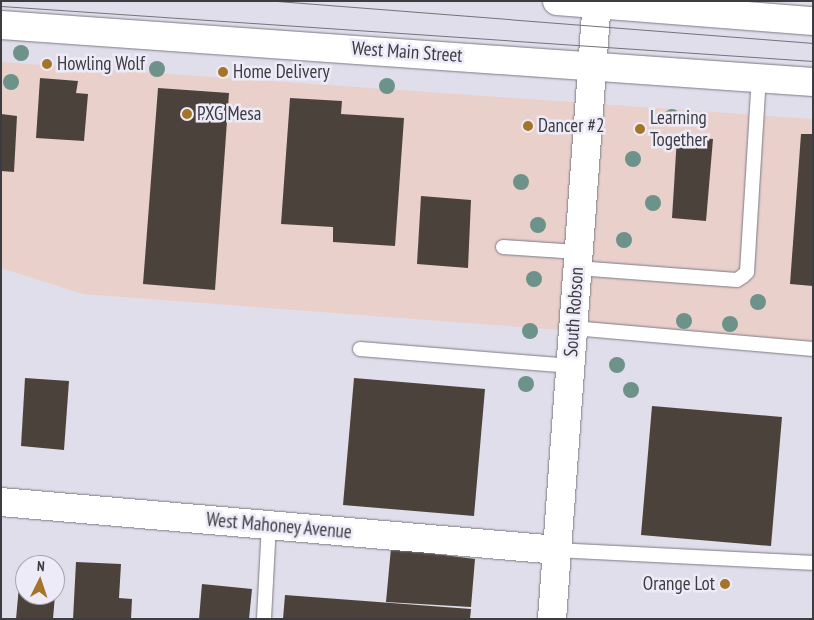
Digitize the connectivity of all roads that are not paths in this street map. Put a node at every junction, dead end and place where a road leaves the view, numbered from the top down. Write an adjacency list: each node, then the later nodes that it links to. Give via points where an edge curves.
1 (557, 1): 2 (street)
2 (597, 3): 3 (street); 5 (street, South Robson)
3 (813, 21)
4 (1, 25): 5 (street, West Main Street)
5 (592, 65): 6 (street, West Main Street); 9 (street, South Robson)
6 (759, 78): 7 (street, West Main Street); 9 (lane, via 746,272 743,276 736,280)
7 (813, 82)
8 (503, 247): 9 (lane)
9 (578, 260): 10 (street, South Robson)
10 (573, 328): 12 (lane); 13 (street, South Robson)
11 (360, 349): 13 (lane)
12 (813, 349)
13 (570, 366): 16 (street, South Robson)
14 (1, 502): 15 (street, West Mahoney Avenue)
15 (269, 525): 16 (street, West Mahoney Avenue); 18 (lane)
16 (557, 550): 17 (lane); 19 (street, South Robson)
17 (813, 563)
18 (264, 619)
19 (552, 619)

